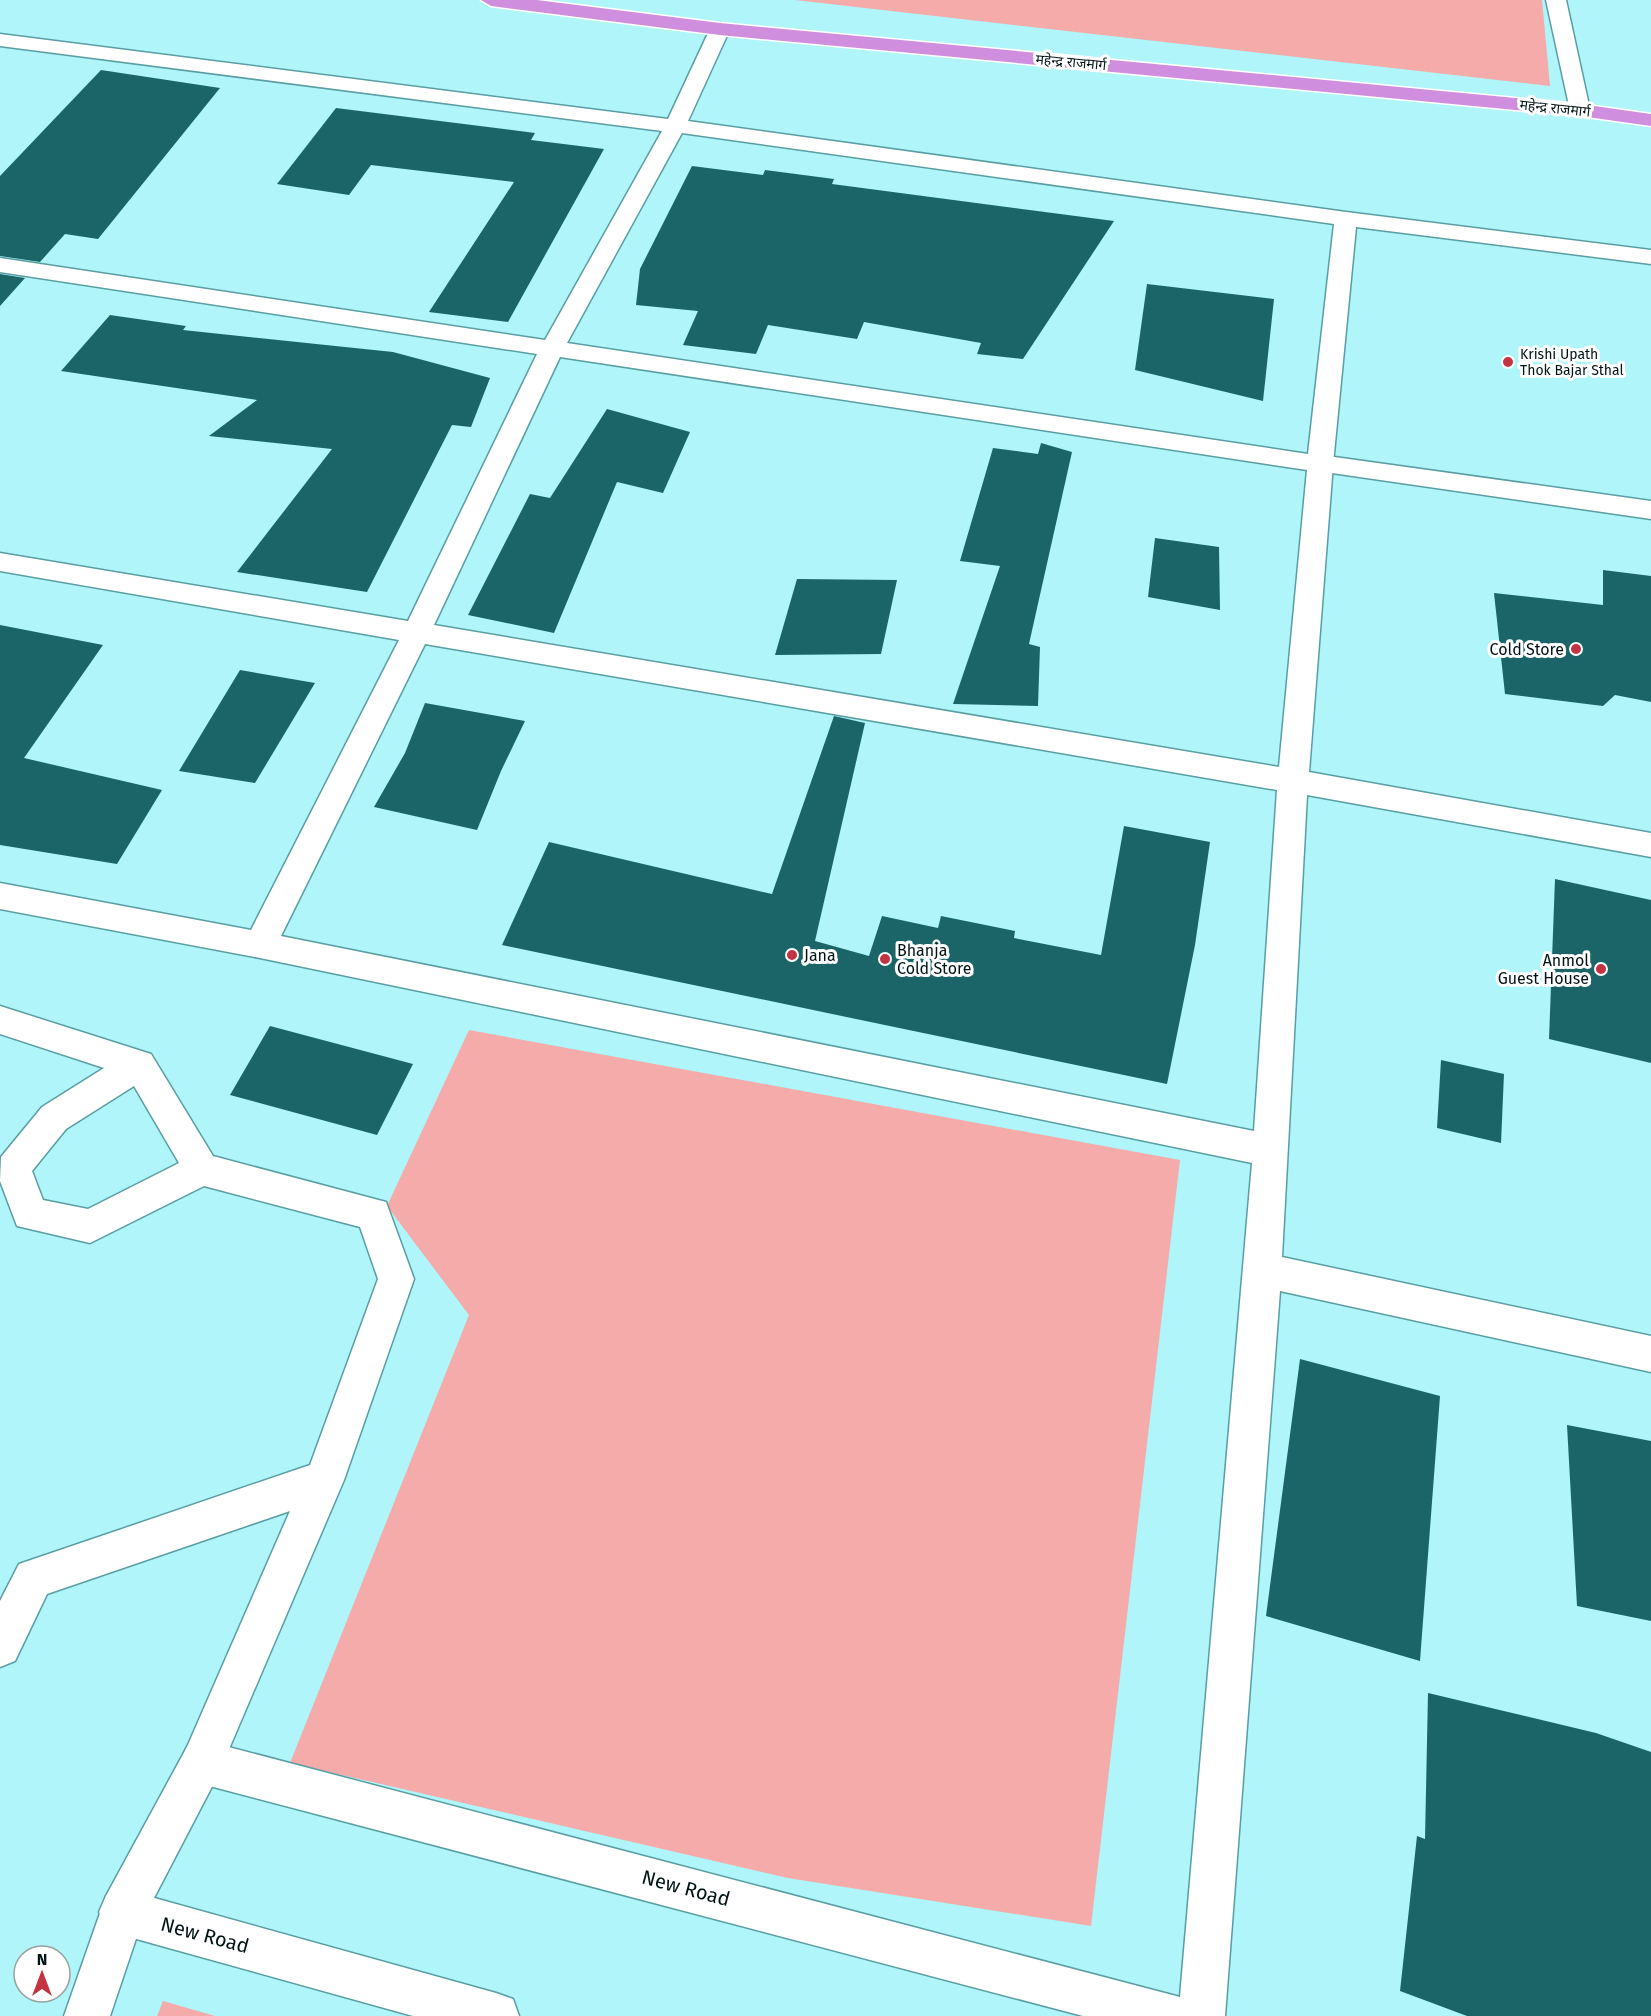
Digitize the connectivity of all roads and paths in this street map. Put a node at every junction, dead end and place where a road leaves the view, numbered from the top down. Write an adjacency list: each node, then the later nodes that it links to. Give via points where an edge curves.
1 (491, 0): 3 (highway, महेन्द्र राजमार्ग)
2 (1556, 0): 5 (street)
3 (720, 29): 5 (highway, महेन्द्र राजमार्ग); 7 (street)
4 (0, 40): 7 (street)
5 (1580, 110): 6 (highway, महेन्द्र राजमार्ग)
6 (1651, 120)
7 (675, 126): 8 (street); 11 (street)
8 (1346, 219): 9 (street); 12 (street)
9 (1651, 257)
10 (0, 266): 11 (street)
11 (553, 346): 12 (street); 15 (street)
12 (1320, 464): 13 (street); 16 (street)
13 (1651, 510)
14 (0, 562): 15 (street)
15 (416, 634): 16 (street); 19 (street)
16 (1293, 781): 17 (street); 22 (street)
17 (1651, 845)
18 (0, 896): 19 (street)
19 (260, 945): 22 (street)
20 (0, 1020): 21 (street)
21 (140, 1064): 23 (street); 23 (street, via 54,1118 13,1168 30,1214 90,1226)
22 (1268, 1150): 24 (street)
23 (202, 1169): 26 (street, via 373,1214 396,1279)
24 (1263, 1270): 25 (street); 33 (street)
25 (1651, 1354)
26 (324, 1480): 27 (street, via 33,1578); 28 (street)
27 (0, 1646)
28 (202, 1762): 29 (street); 32 (street, New Road)
29 (122, 1912): 30 (street); 31 (street, New Road)
30 (87, 2016)
31 (496, 2016)
32 (1170, 2016)
33 (1202, 2016)

